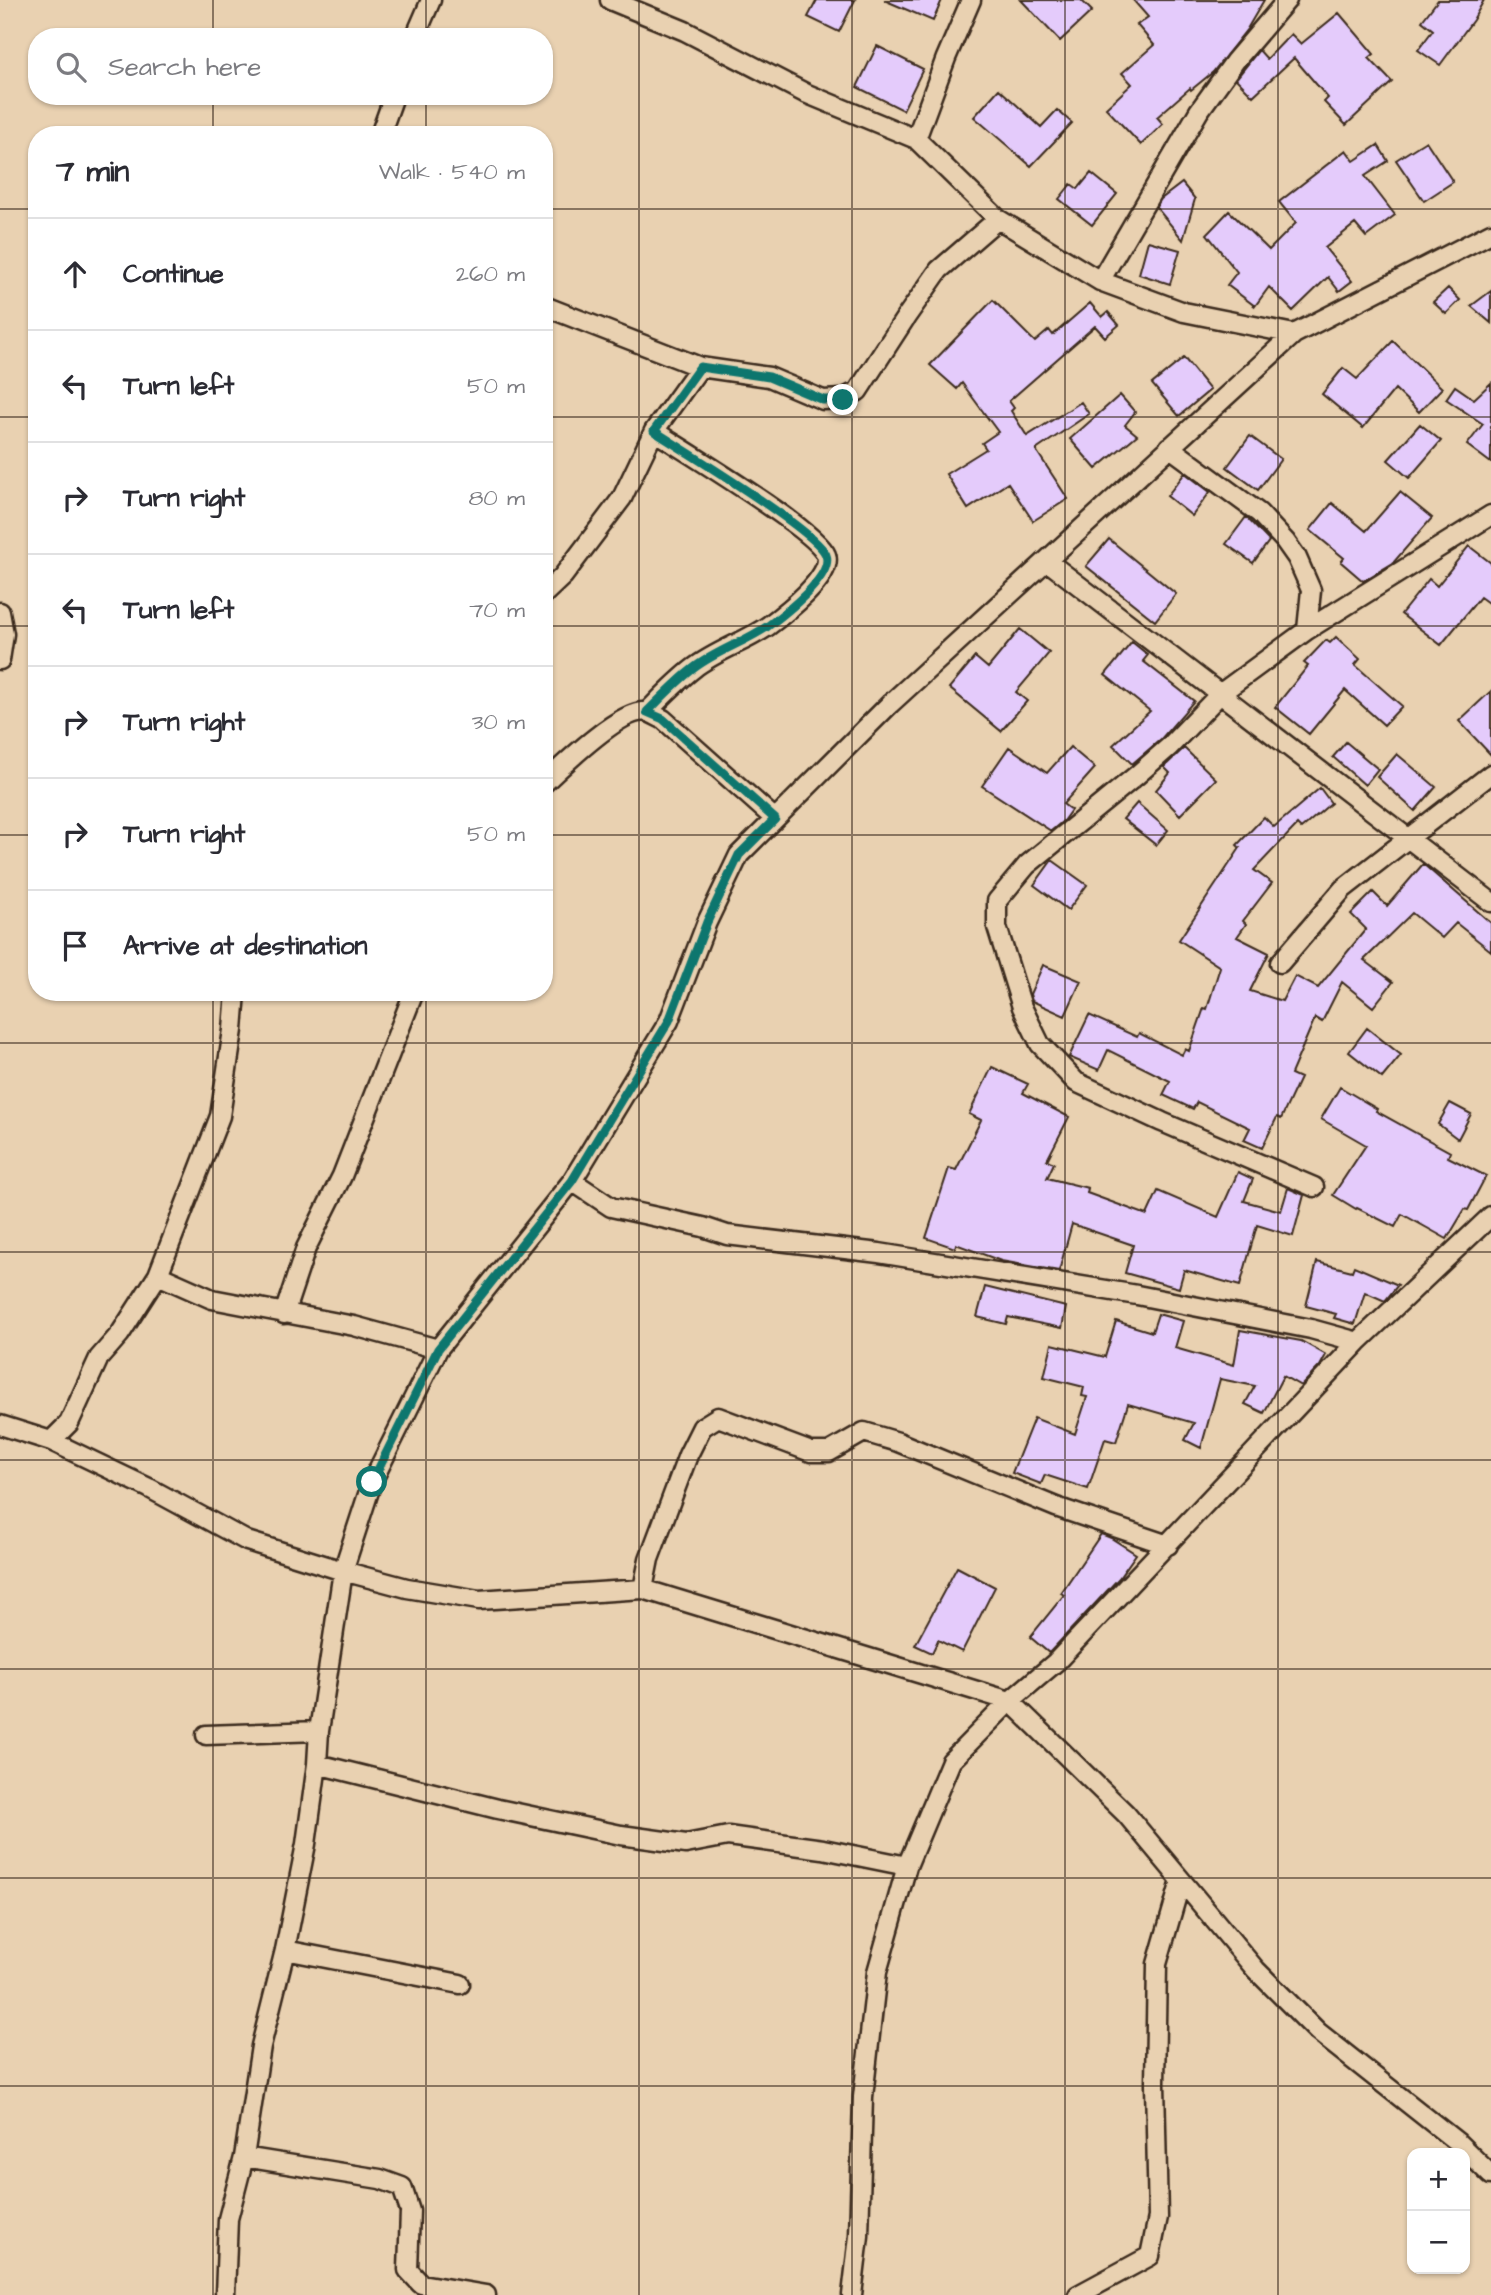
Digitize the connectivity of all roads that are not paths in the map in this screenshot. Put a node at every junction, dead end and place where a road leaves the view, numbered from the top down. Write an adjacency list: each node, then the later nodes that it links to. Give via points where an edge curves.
1 (431, 0): 5 (street)
2 (610, 0): 8 (street, via 685,31 805,93)
3 (971, 0): 8 (street)
4 (1287, 0): 11 (street, via 1199,111)
5 (419, 28)
6 (391, 105): 7 (street)
7 (383, 126)
8 (916, 139): 9 (street)
9 (998, 219): 11 (street); 14 (street, via 939,270 858,391 843,400 823,400 769,377)
10 (1491, 233): 13 (street)
11 (1100, 281): 13 (street, via 1184,312)
12 (553, 310): 14 (street)
13 (1294, 334): 16 (street)
14 (700, 367): 15 (street)
15 (654, 431): 19 (street, via 622,498); 24 (street, via 804,530 826,552 828,563 807,592 767,626 694,667)
16 (1169, 447): 18 (street); 21 (street, via 1259,513 1285,541 1311,590)
17 (1491, 515): 21 (street)
18 (1047, 561): 23 (street); 27 (street, via 890,704)
19 (553, 585)
20 (0, 612): 22 (street, via 4,634)
21 (1307, 630): 23 (street)
22 (0, 660)
23 (1221, 693): 28 (street); 34 (street, via 1161,754 1027,865 997,901 997,927 1040,1044 1076,1082)
24 (647, 712): 26 (street, via 638,712 606,730); 27 (street, via 663,719)
25 (1491, 774): 28 (street)
26 (553, 775)
27 (775, 819): 33 (street, via 739,855 669,1021)
28 (1409, 839): 29 (street); 30 (street, via 1343,889)
29 (1491, 902)
30 (1280, 963)
31 (235, 1001): 36 (street, via 219,1115)
32 (410, 1001): 37 (street, via 342,1177 306,1248)
33 (572, 1181): 38 (street, via 611,1207 727,1235 879,1253 1137,1295); 39 (street)
34 (1314, 1187)
35 (1491, 1216): 38 (street)
36 (158, 1275): 37 (street, via 212,1299); 41 (street, via 99,1358 69,1423)
37 (284, 1314): 39 (street, via 354,1325)
38 (1358, 1342): 42 (street)
39 (438, 1349): 43 (street, via 372,1482)
40 (0, 1425): 41 (street)
41 (51, 1441): 43 (street, via 247,1541)
42 (1168, 1545): 44 (street, via 864,1432 829,1452 811,1451 718,1417 702,1427 688,1455 649,1559); 45 (street)
43 (343, 1571): 44 (street, via 479,1600); 46 (street)
44 (643, 1589): 45 (street)
45 (1010, 1702): 49 (street, via 951,1761); 50 (street, via 1126,1814)
46 (319, 1731): 47 (street); 48 (street)
47 (206, 1735)
48 (317, 1764): 49 (street, via 621,1835 686,1844 728,1836); 51 (street)
49 (907, 1866): 57 (street, via 877,1972 863,2097 859,2236)
50 (1181, 1881): 54 (street, via 1256,1970 1318,2032 1457,2142); 58 (street, via 1157,1964 1157,2217 1150,2256)
51 (285, 1950): 52 (street); 53 (street, via 261,2046)
52 (460, 1984)
53 (244, 2157): 55 (street, via 228,2219); 56 (street, via 380,2179 402,2187 410,2211 408,2270 421,2284)
54 (1491, 2175)
55 (225, 2295)
56 (486, 2295)
57 (852, 2295)
58 (1078, 2295)

